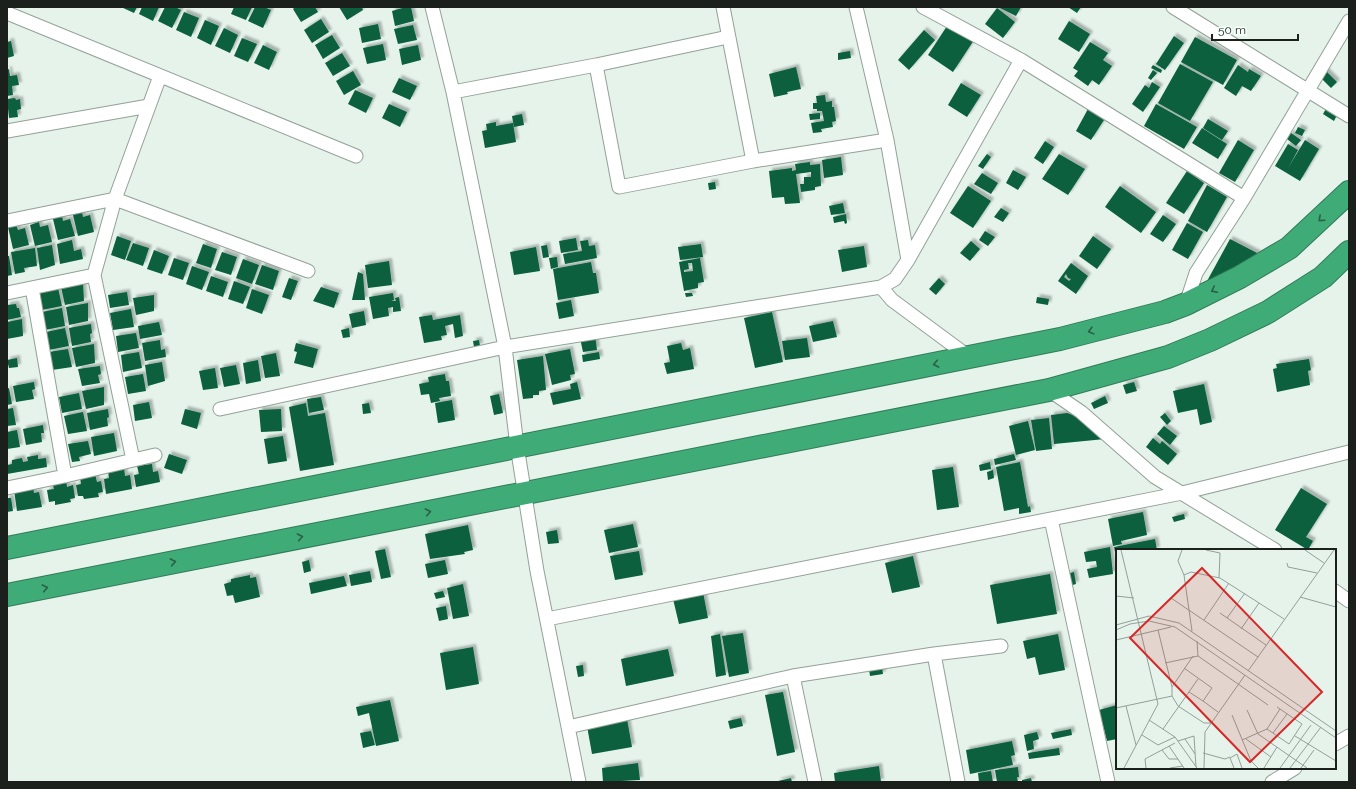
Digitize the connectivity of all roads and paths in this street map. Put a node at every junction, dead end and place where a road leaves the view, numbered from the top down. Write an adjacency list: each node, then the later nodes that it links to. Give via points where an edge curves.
1 (432, 7): 13 (street)
2 (723, 7): 8 (street)
3 (856, 7): 17 (street)
4 (923, 7): 9 (street)
5 (1173, 7): 12 (street)
6 (7, 13): 11 (street)
7 (1349, 22): 12 (street)
8 (728, 37): 10 (street); 19 (street)
9 (1021, 60): 21 (street); 25 (street)
10 (596, 65): 13 (street); 19 (street, via 619,188)
11 (160, 76): 14 (street); 18 (street)
12 (1309, 90): 15 (street); 21 (street)
13 (452, 92): 32 (street)
14 (149, 106): 16 (street); 22 (street)
15 (1349, 116)
16 (7, 131)
17 (888, 140): 19 (street); 25 (street)
18 (356, 156)
19 (754, 160)
20 (1349, 192): 31 (highway, one-way to 31, via 1289,248 1240,277)
21 (1244, 198): 31 (street, via 1196,273)
22 (115, 199): 23 (street); 26 (street); 27 (street)
23 (7, 221)
24 (1349, 252): 34 (highway, via 1323,277 1274,308 1210,340 1168,357)
25 (908, 260): 28 (street, via 895,279)
26 (308, 271)
27 (94, 275): 29 (street); 39 (street)
28 (881, 287): 32 (street); 33 (street, via 892,300)
29 (32, 288): 30 (street); 40 (street)
30 (7, 293)
31 (1186, 304): 33 (highway, one-way to 33, via 1165,312 1060,339)
32 (505, 346): 35 (street); 36 (street)
33 (969, 357): 36 (highway, one-way to 36)
34 (1049, 390): 42 (highway); 43 (street, via 1081,412 1155,477)
35 (220, 409)
36 (517, 446): 42 (street); 45 (highway)
37 (1349, 452): 43 (street)
38 (155, 455): 39 (street)
39 (133, 460): 40 (street)
40 (65, 476): 41 (street)
41 (7, 488)
42 (524, 493): 48 (highway, one-way to 42); 50 (street)
43 (1182, 493): 44 (street); 46 (street)
44 (1051, 519): 50 (street); 61 (street)
45 (7, 548)
46 (1273, 549)
47 (1336, 592): 49 (street)
48 (7, 595)
49 (1349, 601)
50 (547, 619): 54 (street)
51 (1001, 646): 52 (street)
52 (934, 654): 53 (street); 60 (street)
53 (793, 676): 54 (street); 59 (street)
54 (568, 727): 58 (street)
55 (1349, 736): 56 (street)
56 (1336, 743)
57 (1293, 769): 62 (street)
58 (579, 782)
59 (815, 782)
60 (958, 782)
61 (1108, 782)
62 (1272, 782)

